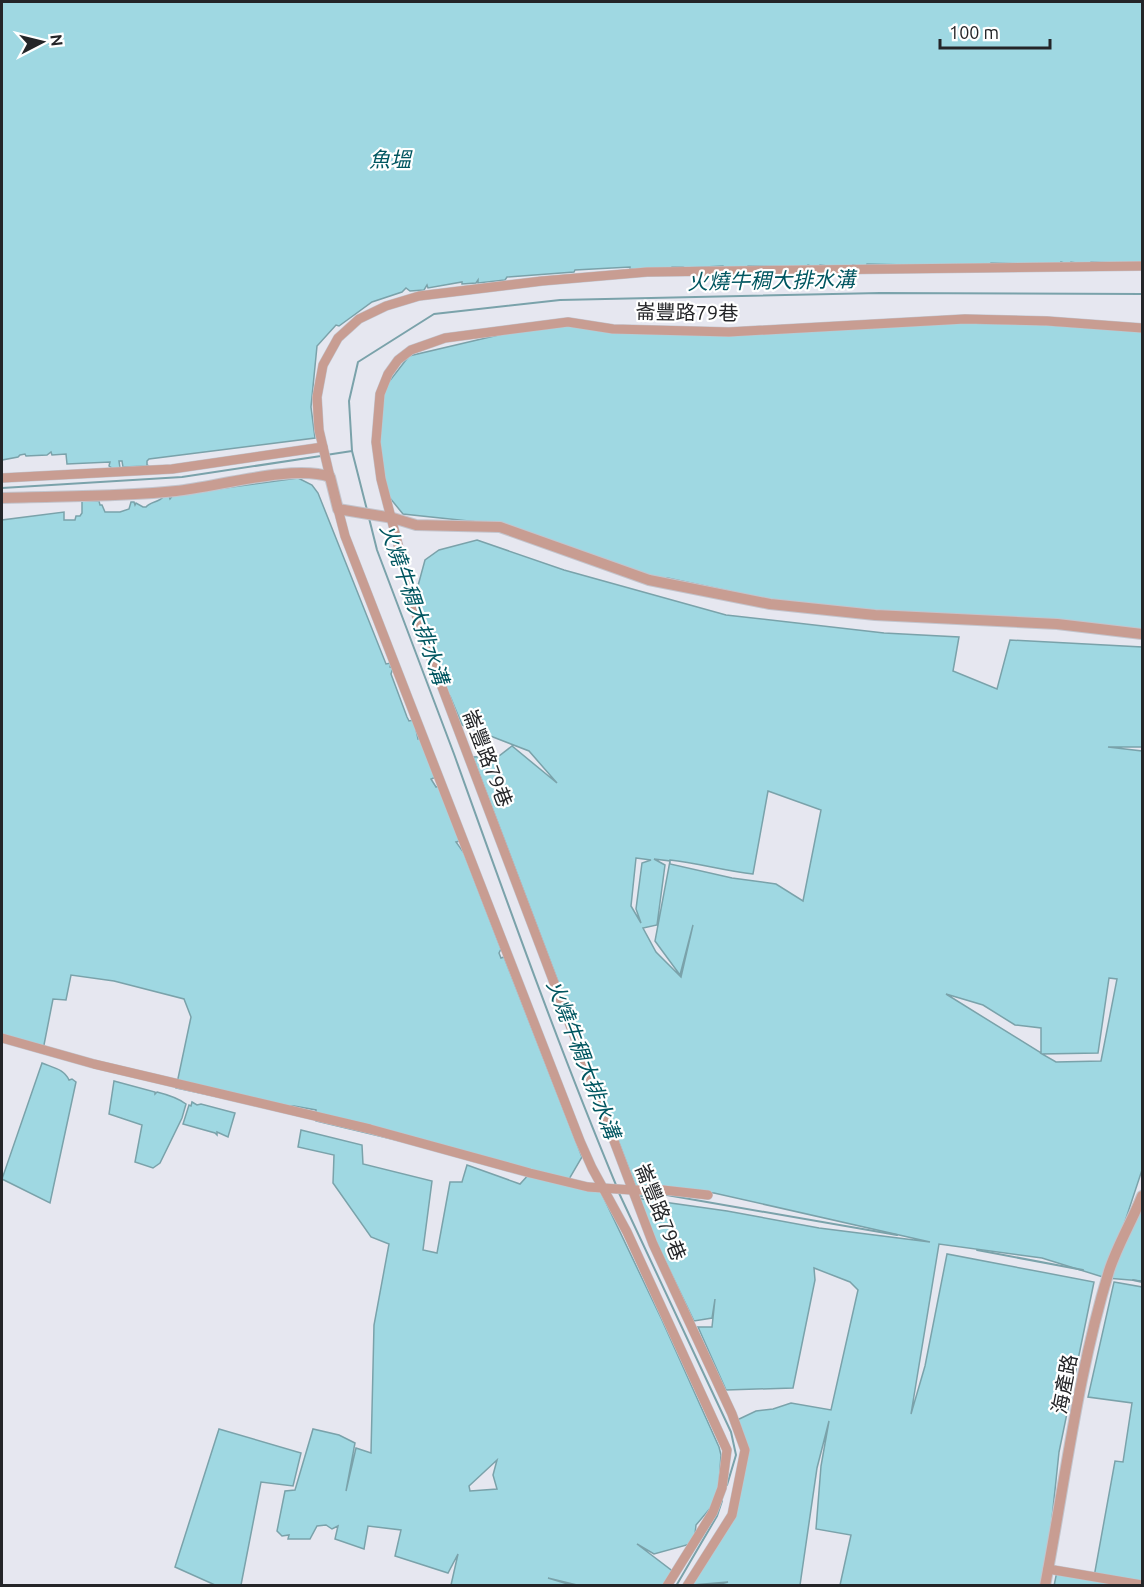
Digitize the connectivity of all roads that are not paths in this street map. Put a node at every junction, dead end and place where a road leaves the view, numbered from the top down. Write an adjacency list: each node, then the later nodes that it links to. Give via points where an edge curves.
1 (1143, 266): 3 (street, via 647,272 419,296 360,319 338,338 323,365 317,397)
2 (1143, 328): 8 (street, 崙豐路79巷, via 965,320 729,332 613,329 568,322 445,338 411,350 398,360 380,394 376,442 381,479)
3 (323, 447): 4 (street); 5 (street, via 172,469)
4 (330, 477): 6 (street, via 293,473 175,491); 7 (street)
5 (2, 478)
6 (2, 498)
7 (338, 509): 8 (street); 11 (street, via 345,536 553,1075)
8 (393, 518): 9 (street, via 416,525 500,527 649,580 770,604 874,615 1057,624); 12 (street, 崙豐路79巷, via 420,629)
9 (1143, 634)
10 (2, 1038): 11 (street)
11 (604, 1189): 12 (street); 17 (street, via 727,1450 722,1488 713,1512)
12 (632, 1190): 13 (street); 18 (street, 崙豐路79巷, via 746,1450 732,1515)
13 (708, 1195)
14 (1143, 1196): 15 (street, 海產路, via 1110,1269 1102,1297)
15 (1048, 1569): 16 (street); 19 (street, 海產路)
16 (1143, 1585)
17 (667, 1586)
18 (687, 1586)
19 (1045, 1586)

